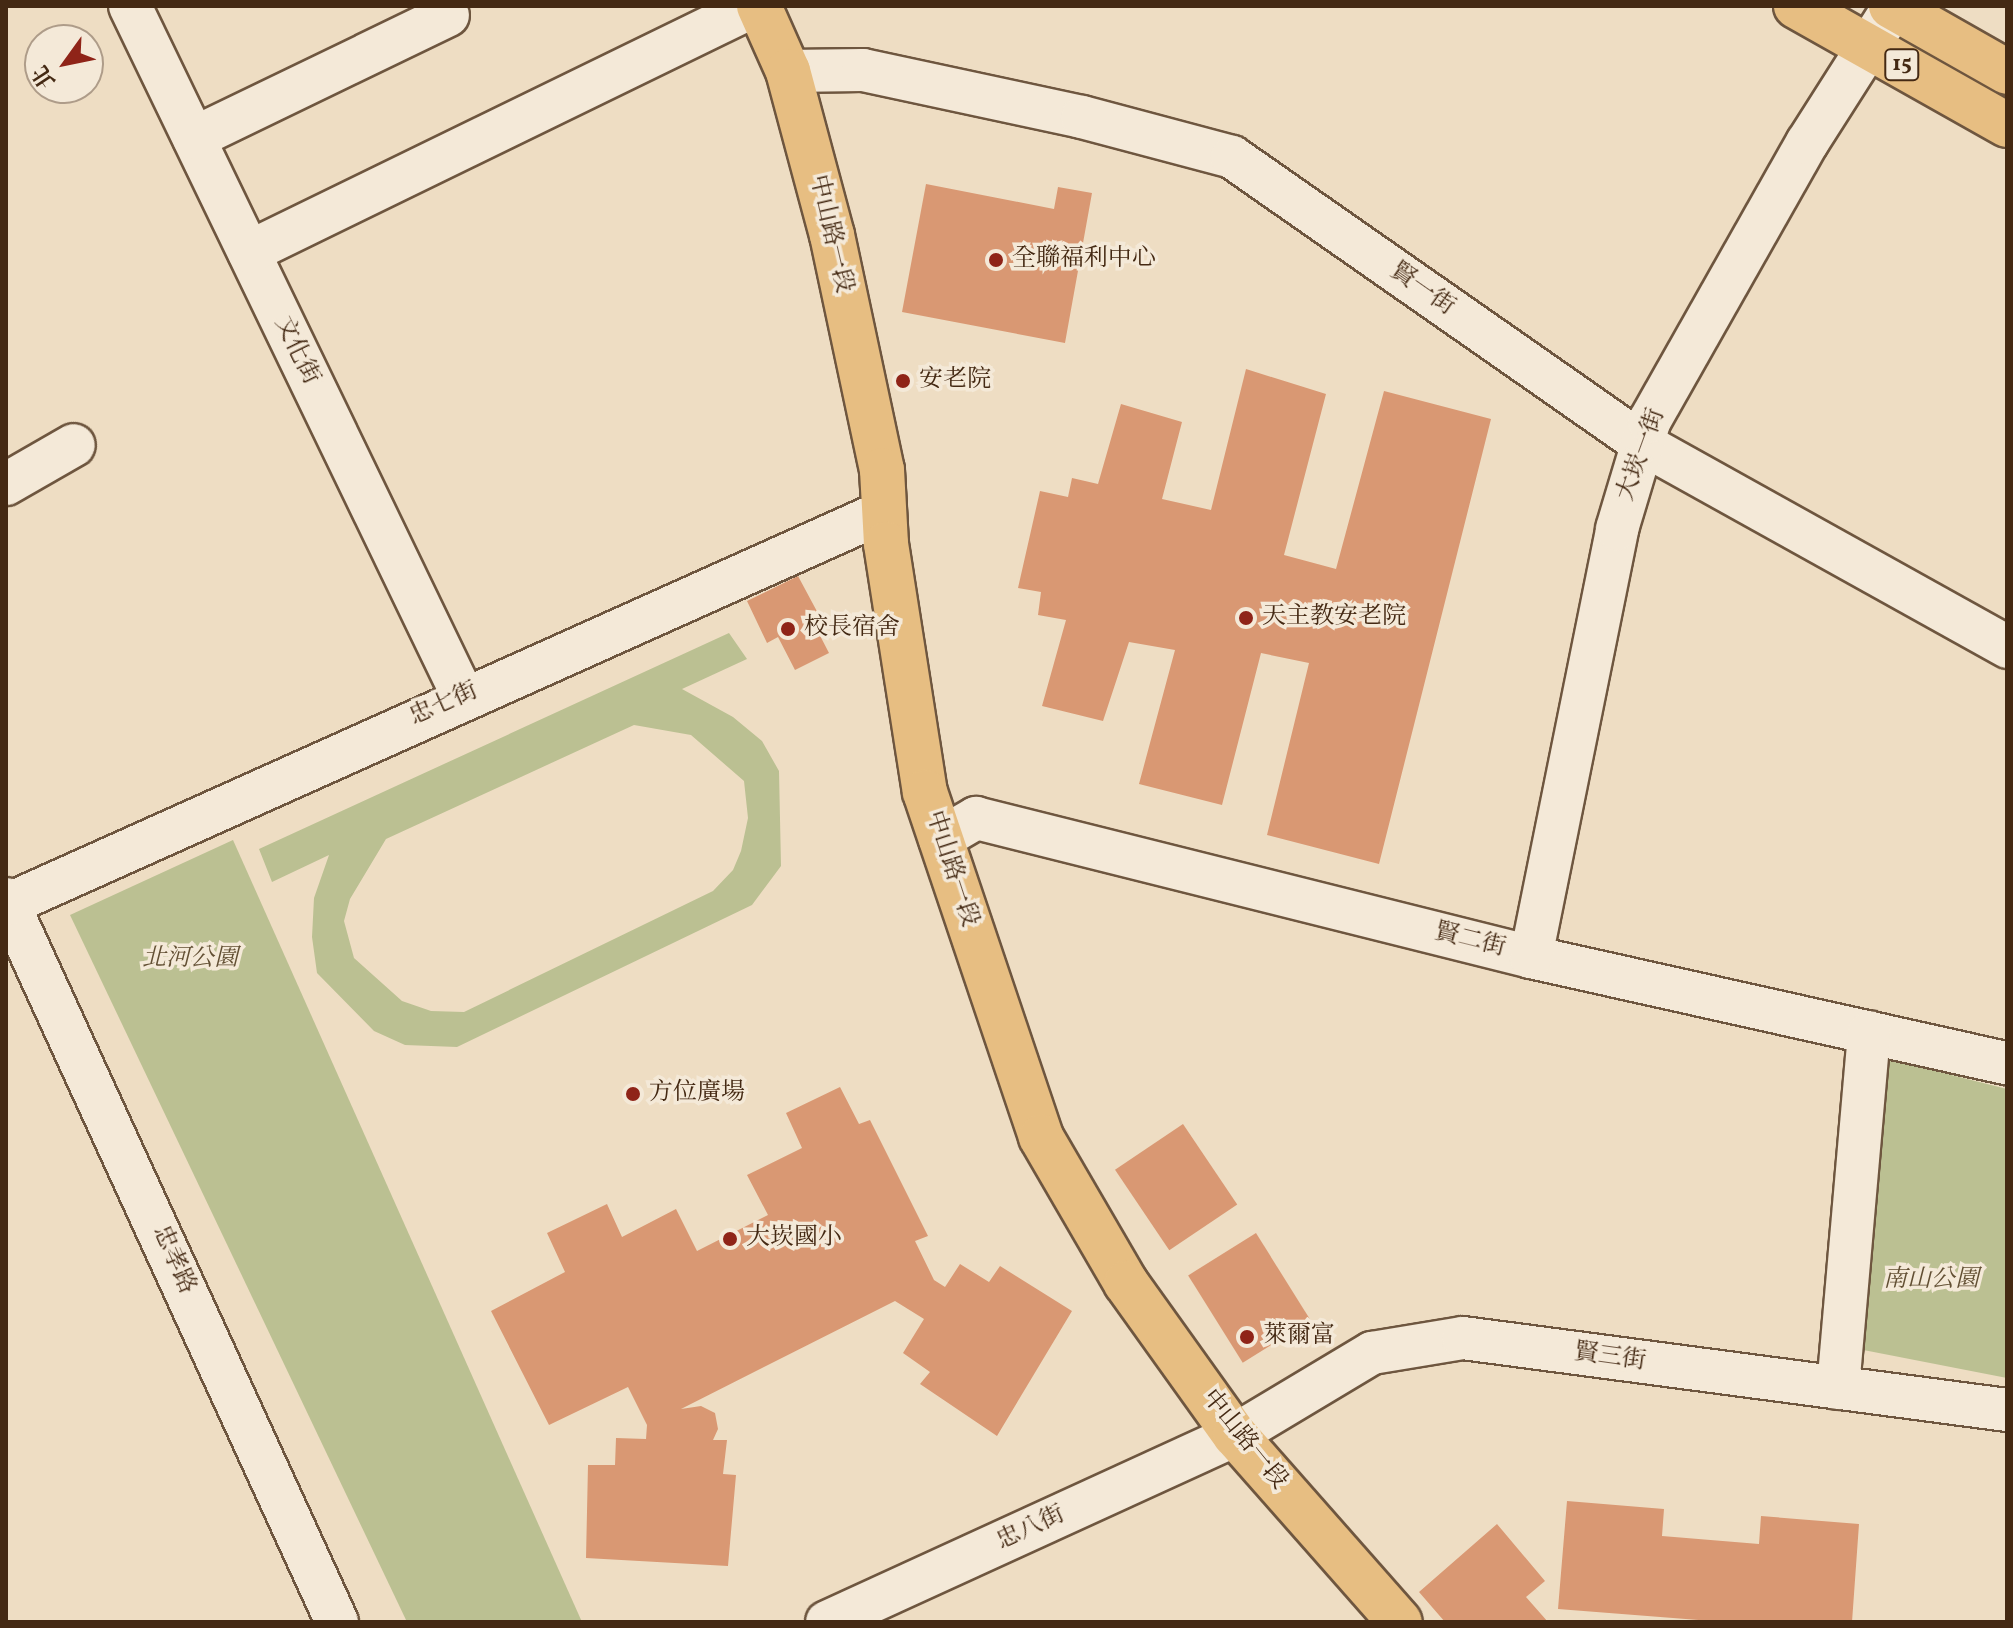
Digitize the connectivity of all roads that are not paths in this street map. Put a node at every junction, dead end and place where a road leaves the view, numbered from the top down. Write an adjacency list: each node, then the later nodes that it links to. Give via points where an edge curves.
1 (130, 6): 10 (street, 文化街)
2 (756, 6): 7 (main road, 中山路一段); 11 (street)
3 (1796, 6): 6 (main road, 15)
4 (1892, 7): 6 (street, 大崁一街); 8 (main road, 15)
5 (448, 15): 10 (street)
6 (1869, 47): 9 (main road, 15); 12 (street, 大崁一街, via 1807,143 1649,422)
7 (788, 71): 12 (street, 賢一街, via 863,70 1082,117 1232,157); 15 (main road, 中山路一段, via 832,235 882,470)
8 (2007, 72)
9 (2007, 125)
10 (194, 138): 11 (street, 文化街)
11 (249, 252): 17 (street, 文化街)
12 (1643, 444): 16 (street, 賢一街); 20 (street, 大崁一街, via 1617,529)
13 (74, 445): 14 (street)
14 (6, 484)
15 (883, 512): 17 (street, 忠七街); 18 (main road, 中山路一段, via 925,792)
16 (2007, 647)
17 (463, 696): 19 (street, 忠七街)
18 (940, 839): 20 (street, 賢二街, via 976,818); 25 (main road, 中山路一段, via 1041,1137 1126,1283)
19 (7, 902): 26 (street, 忠孝路)
20 (1531, 957): 21 (street, 賢二街)
21 (1869, 1032): 22 (street, 賢二街); 23 (street)
22 (2007, 1063)
23 (1838, 1388): 24 (street, 賢三街); 25 (street, 賢三街, via 1463,1338 1372,1353)
24 (2007, 1410)
25 (1235, 1435): 27 (street, 忠八街); 28 (main road, 中山路一段)
26 (337, 1622)
27 (827, 1622)
28 (1400, 1622)

